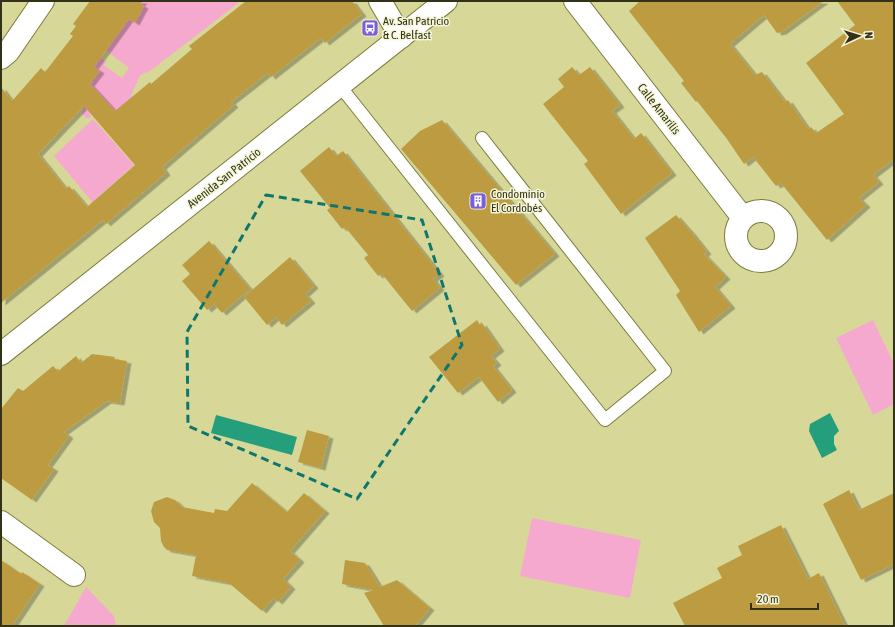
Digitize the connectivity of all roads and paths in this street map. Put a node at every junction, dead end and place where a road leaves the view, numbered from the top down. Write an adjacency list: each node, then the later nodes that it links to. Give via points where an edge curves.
1 (43, 1): 6 (main road, via 8,52)
2 (380, 1): 5 (main road)
3 (446, 1): 5 (main road, Avenida San Patricio)
4 (575, 1): 9 (main road, Calle Amarilis)
5 (401, 37): 7 (main road, Avenida San Patricio)
6 (1, 58)
7 (340, 86): 8 (lane, via 605,420 665,371); 10 (main road, Avenida San Patricio)
8 (482, 138)
9 (743, 218)
10 (1, 354)
11 (1, 522): 12 (main road)
12 (74, 575)

